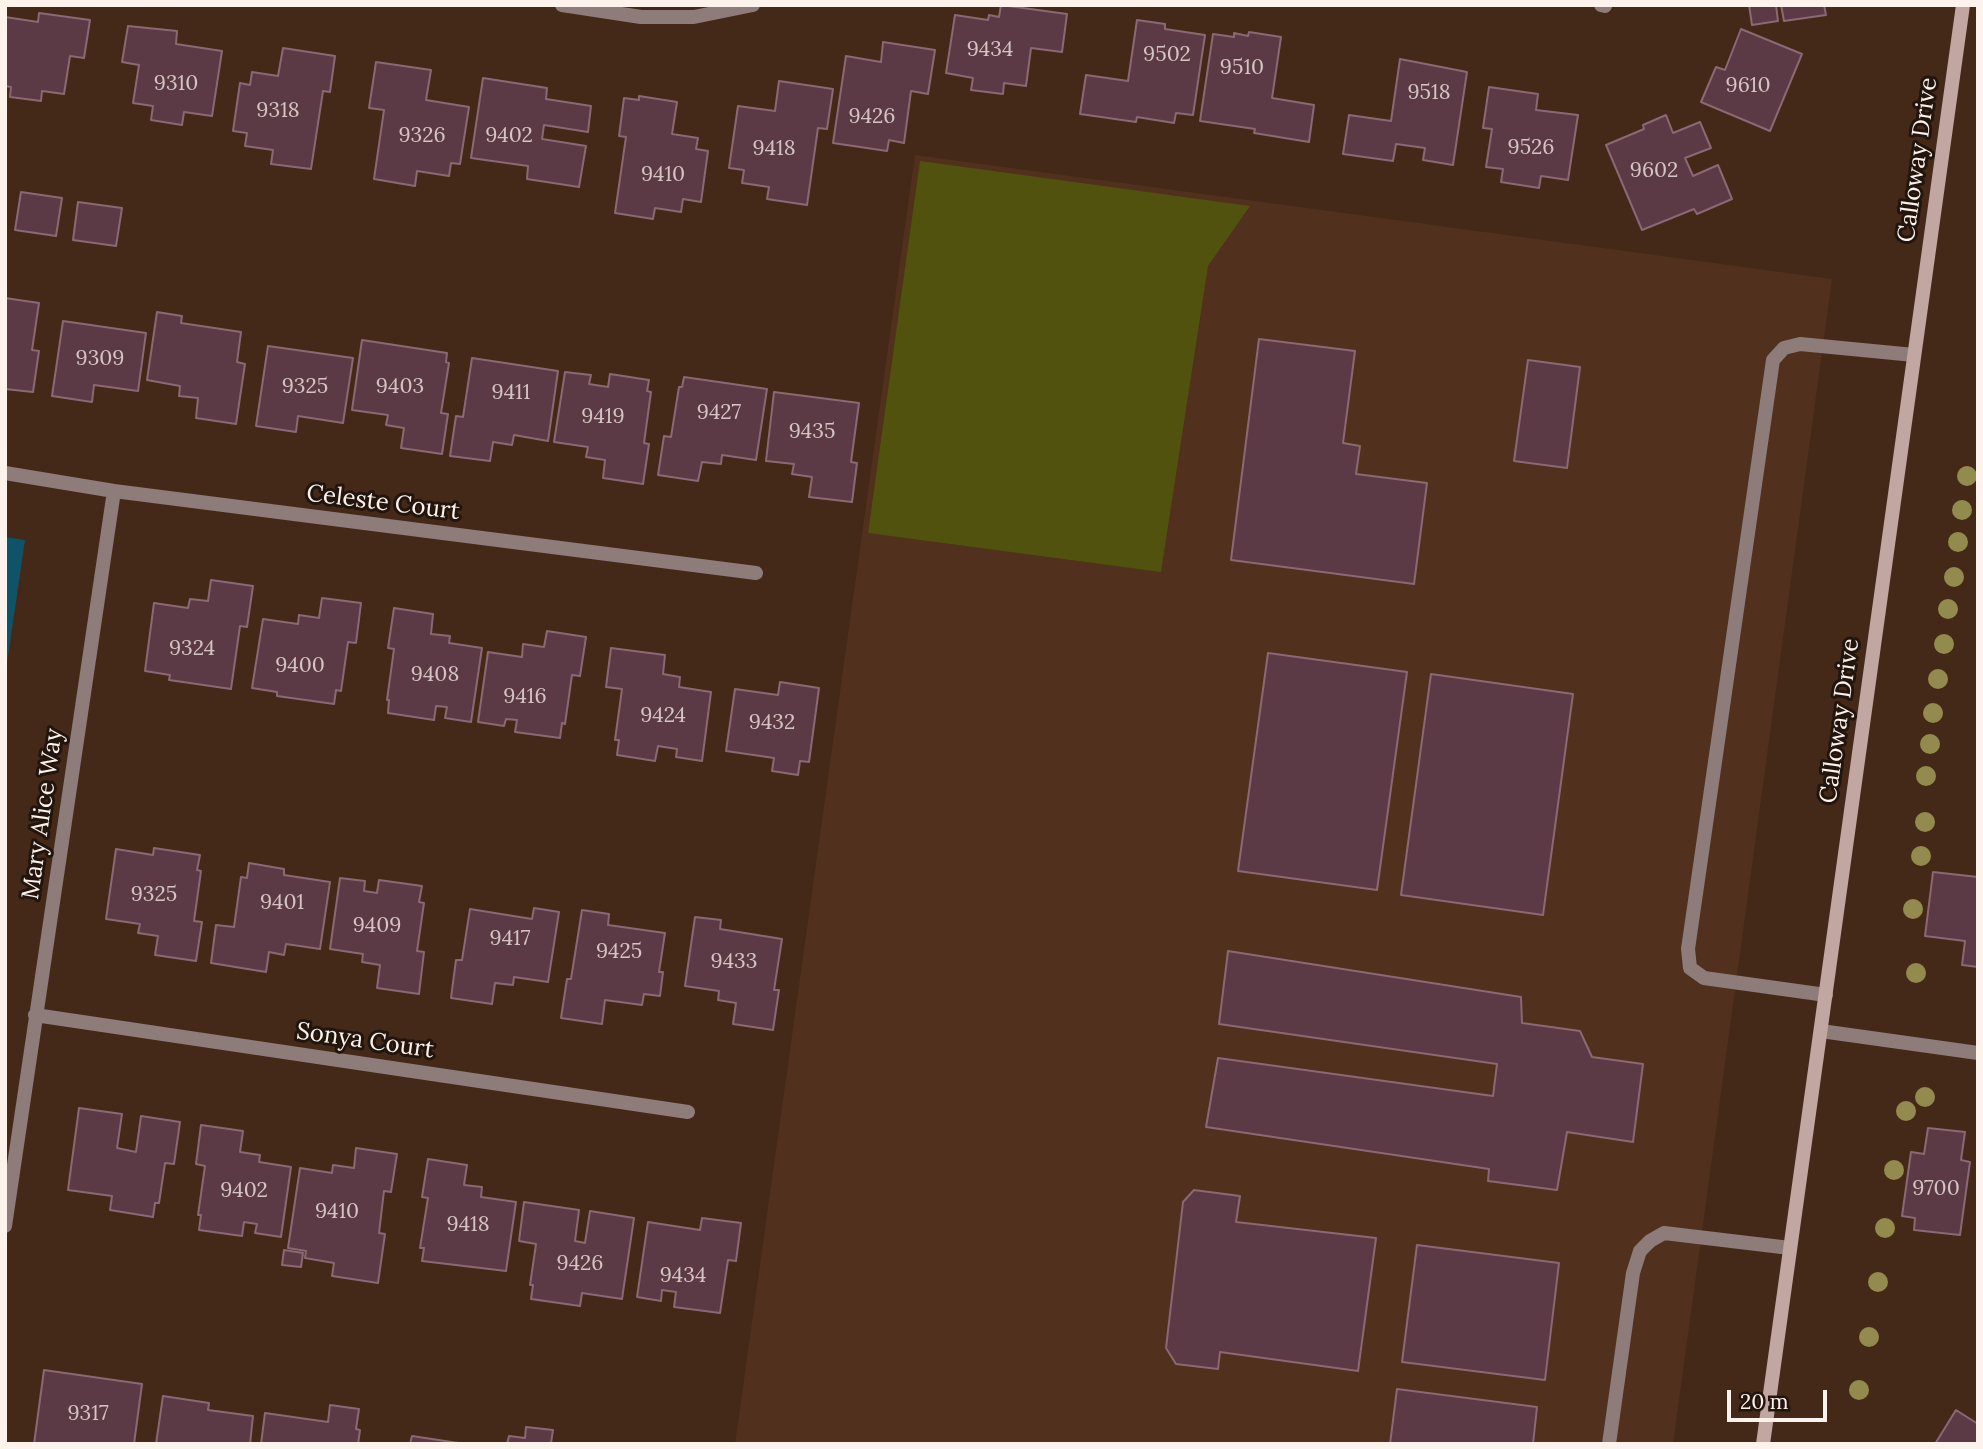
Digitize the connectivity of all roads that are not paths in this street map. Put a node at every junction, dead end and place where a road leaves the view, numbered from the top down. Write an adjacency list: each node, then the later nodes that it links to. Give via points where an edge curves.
1 (562, 5): 2 (street, via 654,17 694,17)
2 (753, 5)
3 (1963, 5): 4 (main road, Calloway Drive)
4 (1914, 355): 8 (main road, Calloway Drive); 8 (street, via 1800,344 1784,348 1773,360 1688,949 1689,968 1704,978)
5 (5, 473): 6 (street, Celeste Court)
6 (114, 491): 7 (street, Celeste Court); 9 (street, Mary Alice Way)
7 (756, 573)
8 (1826, 995): 10 (main road, Calloway Drive)
9 (36, 1015): 12 (street, Sonya Court); 13 (street, Mary Alice Way)
10 (1821, 1031): 11 (street); 14 (main road, Calloway Drive)
11 (1978, 1053)
12 (688, 1112)
13 (5, 1226)
14 (1790, 1248): 15 (street, via 1664,1233 1640,1251); 16 (main road, Calloway Drive)
15 (1609, 1444)
16 (1763, 1444)

